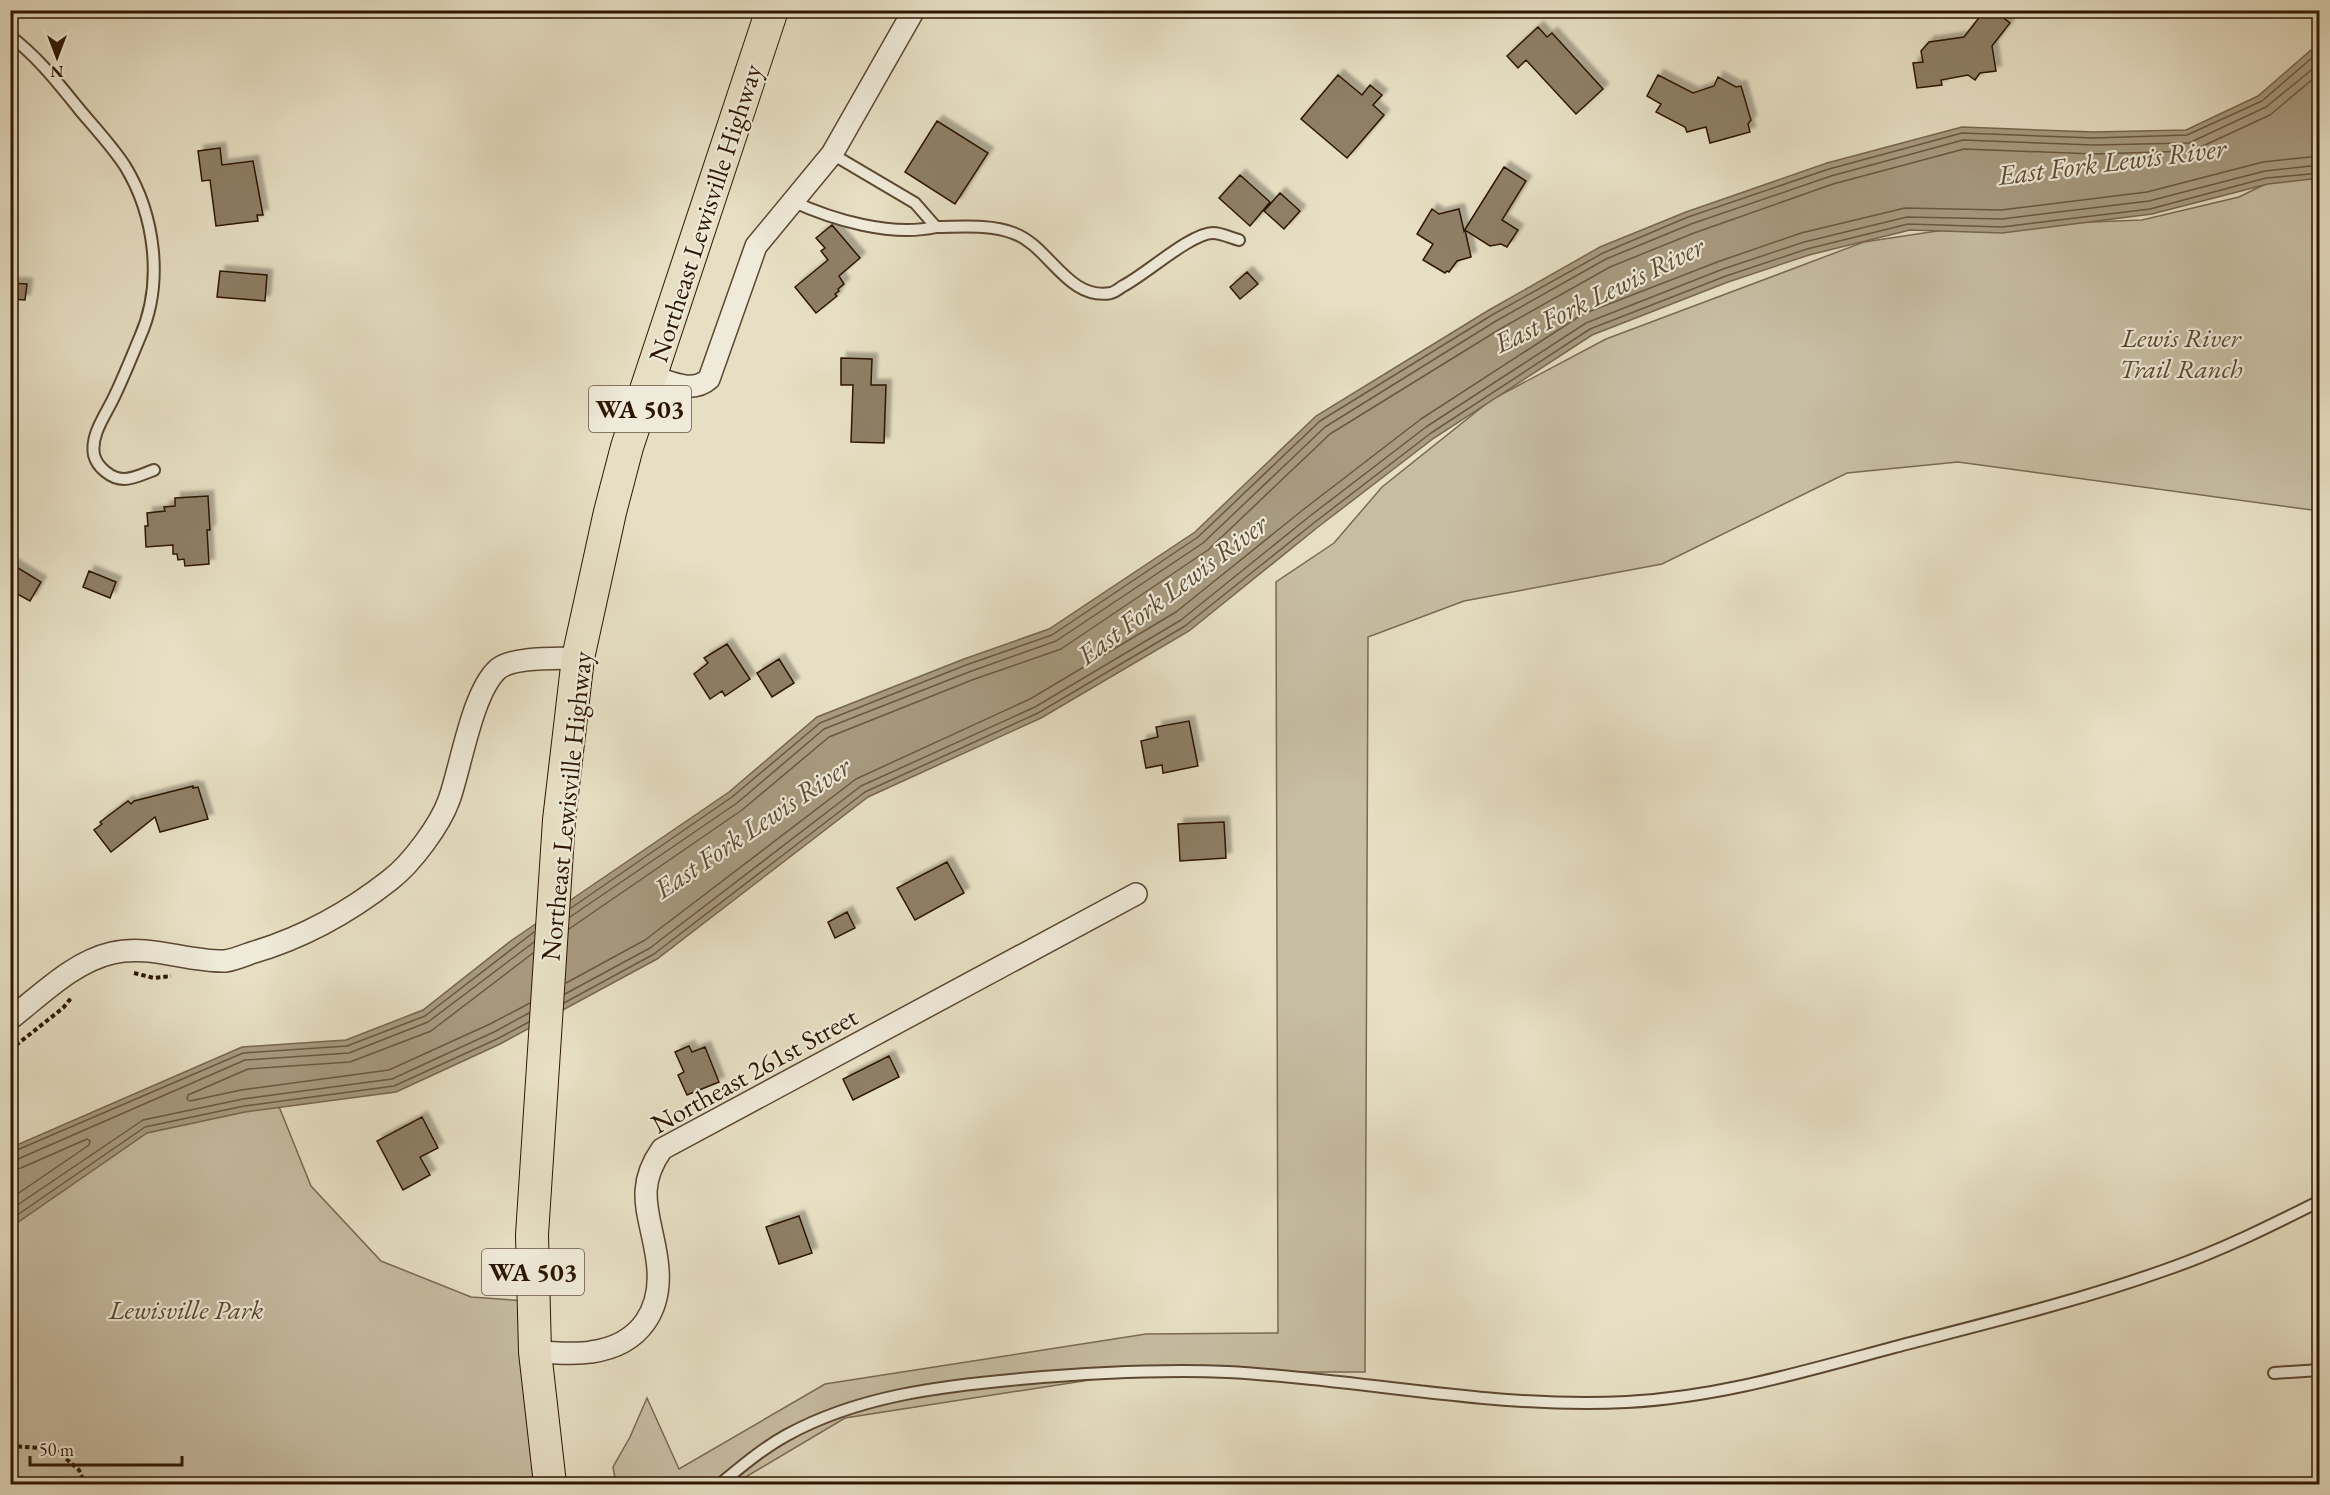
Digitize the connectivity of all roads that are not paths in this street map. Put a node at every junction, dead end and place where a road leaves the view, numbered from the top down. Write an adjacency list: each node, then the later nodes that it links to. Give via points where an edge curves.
1 (772, 10): 8 (main road, Northeast Lewisville Highway / WA 503)
2 (914, 10): 4 (street)
3 (10, 36): 9 (lane, via 45,67 124,165 143,205 154,261 152,299 141,335 97,431 94,454 99,466 122,479)
4 (832, 154): 5 (street); 6 (lane, via 915,203)
5 (792, 201): 6 (lane, via 824,216 867,225 915,231); 8 (street, via 756,246 709,379 701,387 687,387)
6 (936, 226): 7 (lane, via 1013,232 1034,243 1064,277 1089,292 1111,293 1140,278 1188,242 1212,233)
7 (1239, 240)
8 (651, 376): 10 (main road, Northeast Lewisville Highway / WA 503, via 610,512)
9 (154, 470)
10 (578, 658): 12 (street, via 513,662 499,669 477,704 449,802 431,835 393,878 347,911 284,944 226,961 139,950 112,953 79,966); 14 (main road, Northeast Lewisville Highway / WA 503, via 559,820 532,1235)
11 (1136, 894): 14 (street, Northeast 261st Street, via 662,1149 646,1178 658,1262 657,1293 649,1320 630,1338 608,1349 588,1353)
12 (10, 1019)
13 (2319, 1201): 18 (lane, via 2182,1264 2130,1282 1711,1394 1623,1402 1541,1401 1228,1372 1152,1371 996,1381 866,1402 786,1435)
14 (535, 1352): 17 (main road, Northeast Lewisville Highway / WA 503)
15 (2319, 1370): 16 (lane)
16 (2274, 1373)
17 (550, 1485)
18 (720, 1485)

